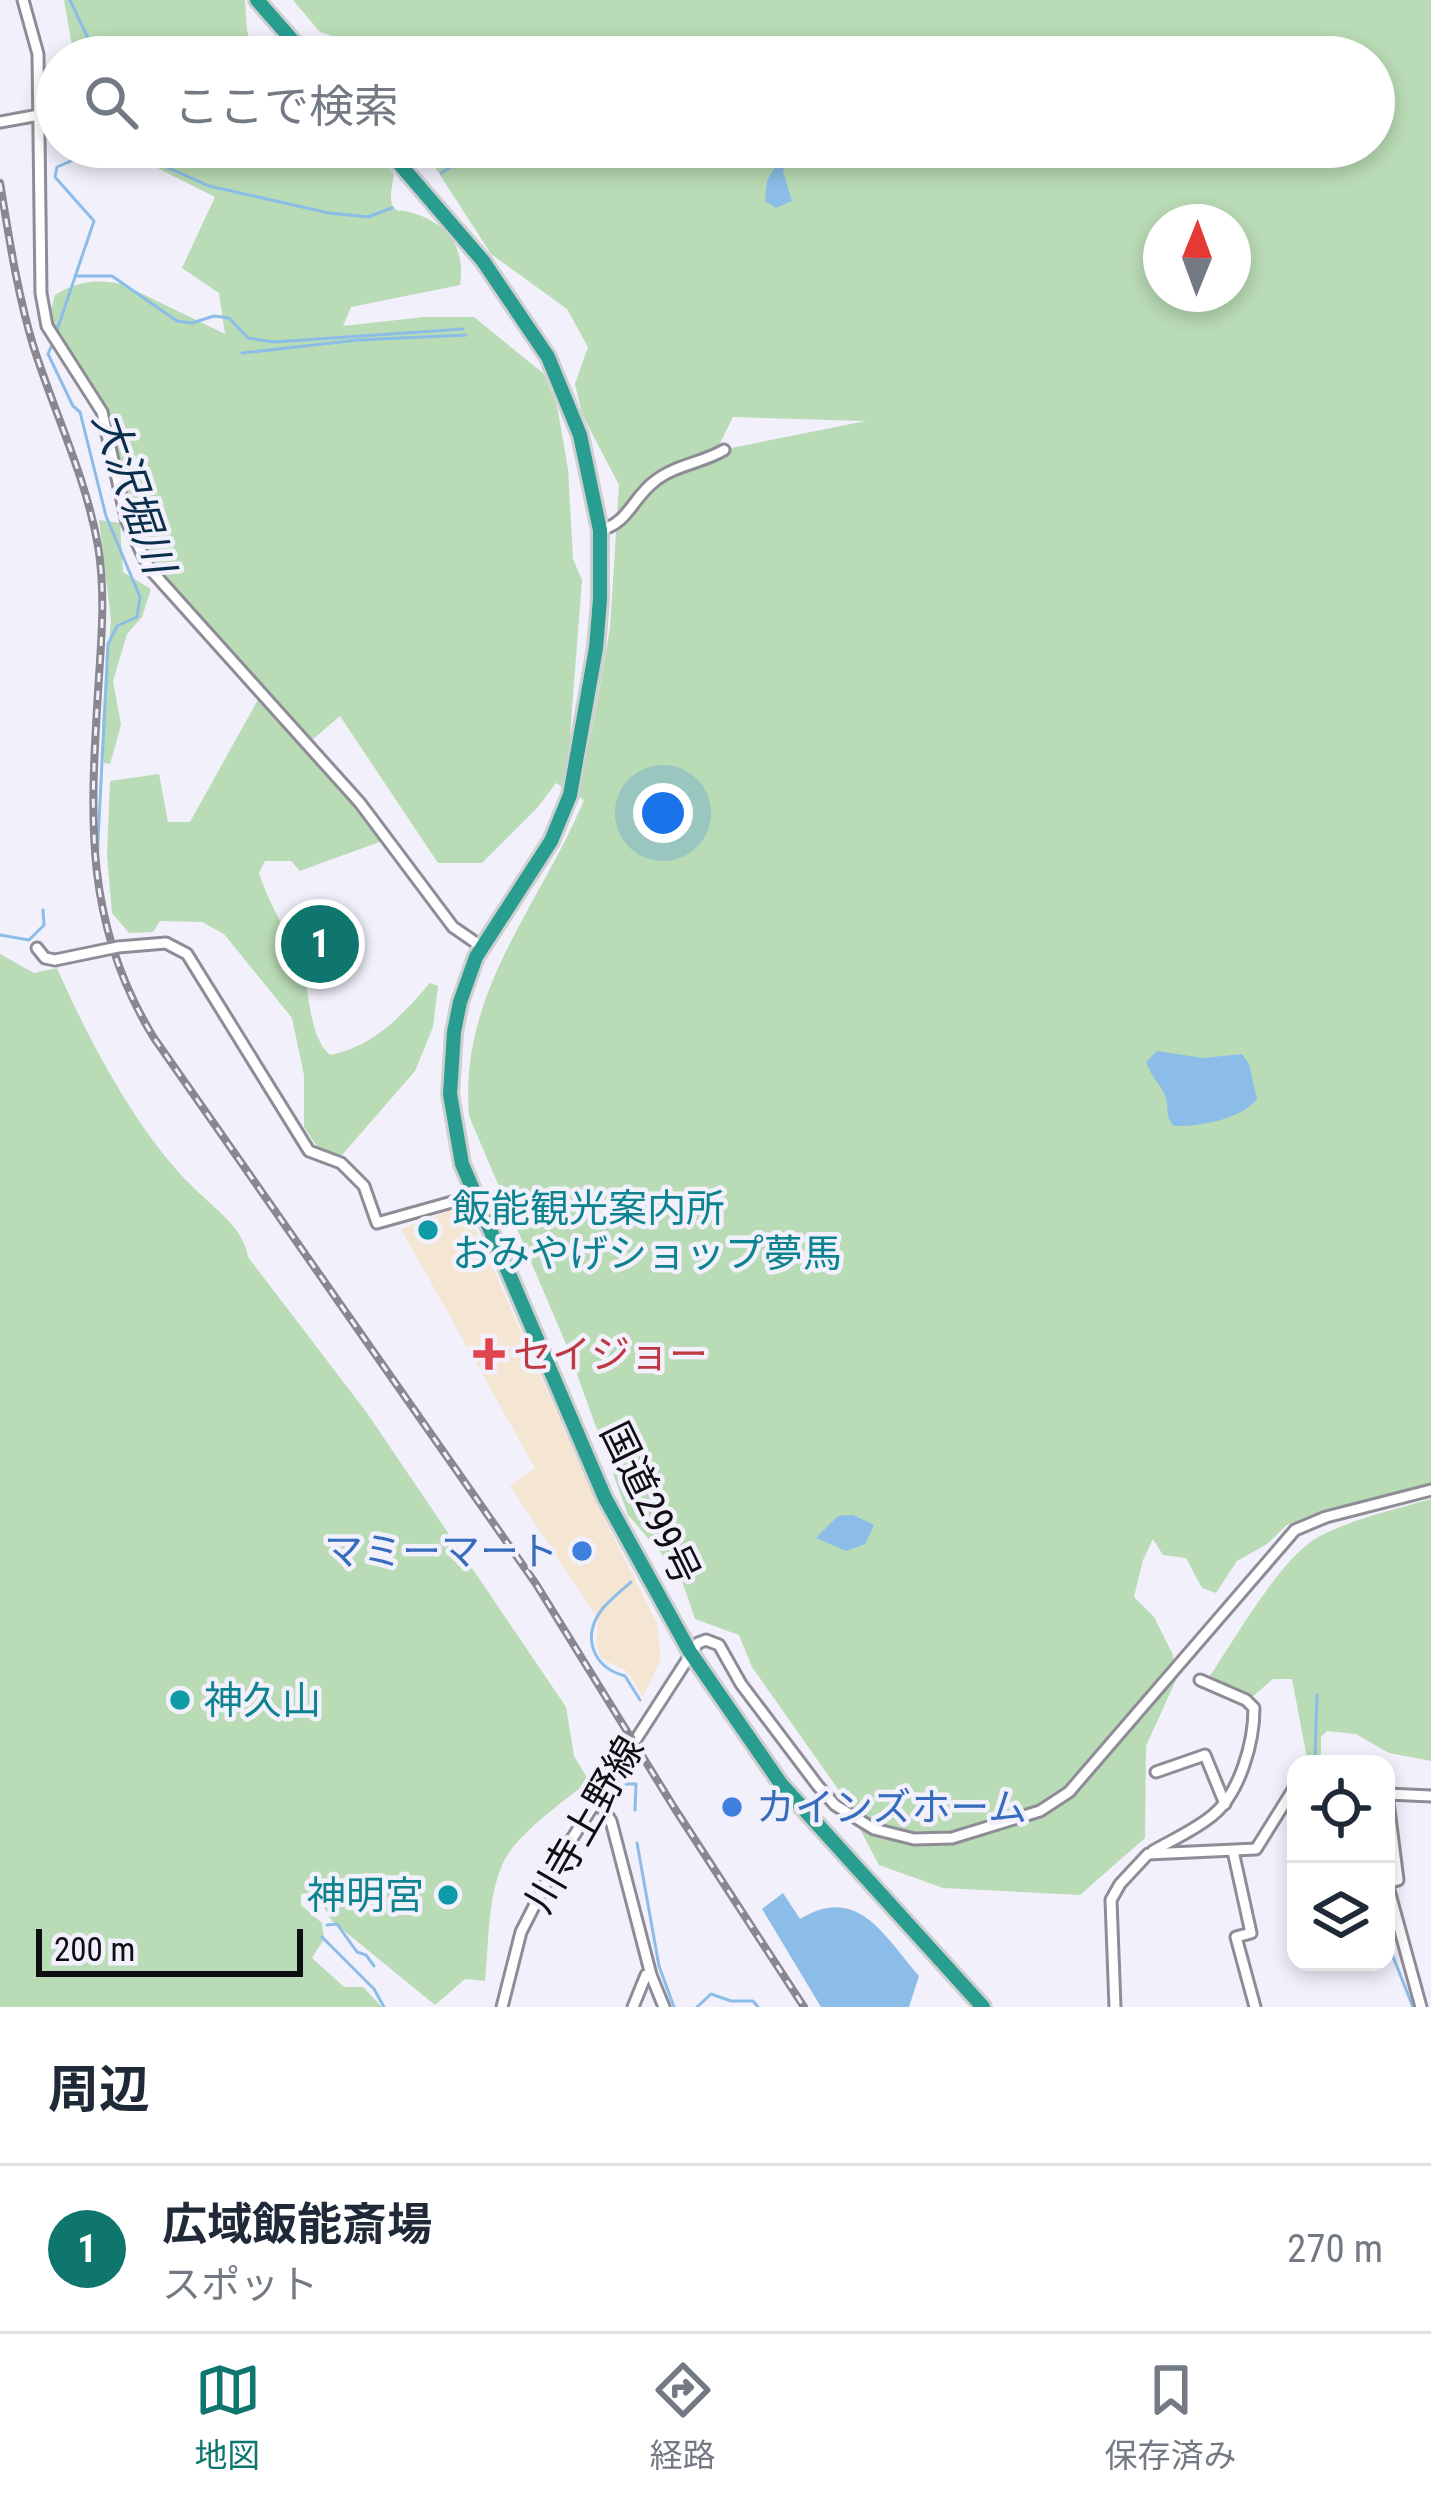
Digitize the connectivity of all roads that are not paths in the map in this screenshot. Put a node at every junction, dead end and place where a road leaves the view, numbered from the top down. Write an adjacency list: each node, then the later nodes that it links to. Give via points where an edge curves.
1 (23, 0): 4 (street)
2 (257, 0): 3 (highway)
3 (289, 36)
4 (36, 47)
5 (36, 116): 6 (street)
6 (0, 122)
7 (39, 168): 11 (street, via 47,326 102,412 136,545 361,803 453,927)
8 (403, 168): 10 (highway, 国道299号, via 483,260 548,357 580,435)
9 (724, 450): 10 (street, via 667,472 620,524)
10 (600, 530): 11 (highway, 国道299号, via 596,648 569,795 551,841)
11 (482, 947): 13 (highway, 国道299号, via 460,1003 450,1082 457,1146)
12 (37, 948): 13 (street, bridge, via 55,960 166,943 187,953 309,1150 340,1163 364,1186 376,1223)
13 (476, 1196): 15 (highway, 国道299号, via 605,1498)
14 (1431, 1490): 15 (street, via 1295,1530 1069,1792 952,1838 897,1837 835,1805 719,1645 706,1640)
15 (690, 1652): 21 (street, 川寺上野線); 30 (highway, 国道299号, via 781,1784)
16 (1200, 1680): 22 (street, via 1254,1708 1254,1737)
17 (1156, 1772): 22 (street, via 1205,1755)
18 (1395, 1793): 19 (street)
19 (1431, 1796)
20 (1287, 1799): 23 (street, via 1256,1849)
21 (592, 1802): 26 (street, via 611,1821); 27 (street, 川寺上野線, via 521,1932)
22 (1225, 1804): 24 (street)
23 (1233, 1851): 24 (street); 32 (street, via 1251,1933 1236,1936)
24 (1148, 1854): 31 (street, via 1112,1900)
25 (1395, 1856): 33 (street, via 1398,1880 1387,1883)
26 (651, 1975): 28 (street); 29 (street)
27 (502, 2007)
28 (633, 2007)
29 (664, 2007)
30 (982, 2007)
31 (1115, 2007)
32 (1255, 2007)
33 (1421, 2007)

